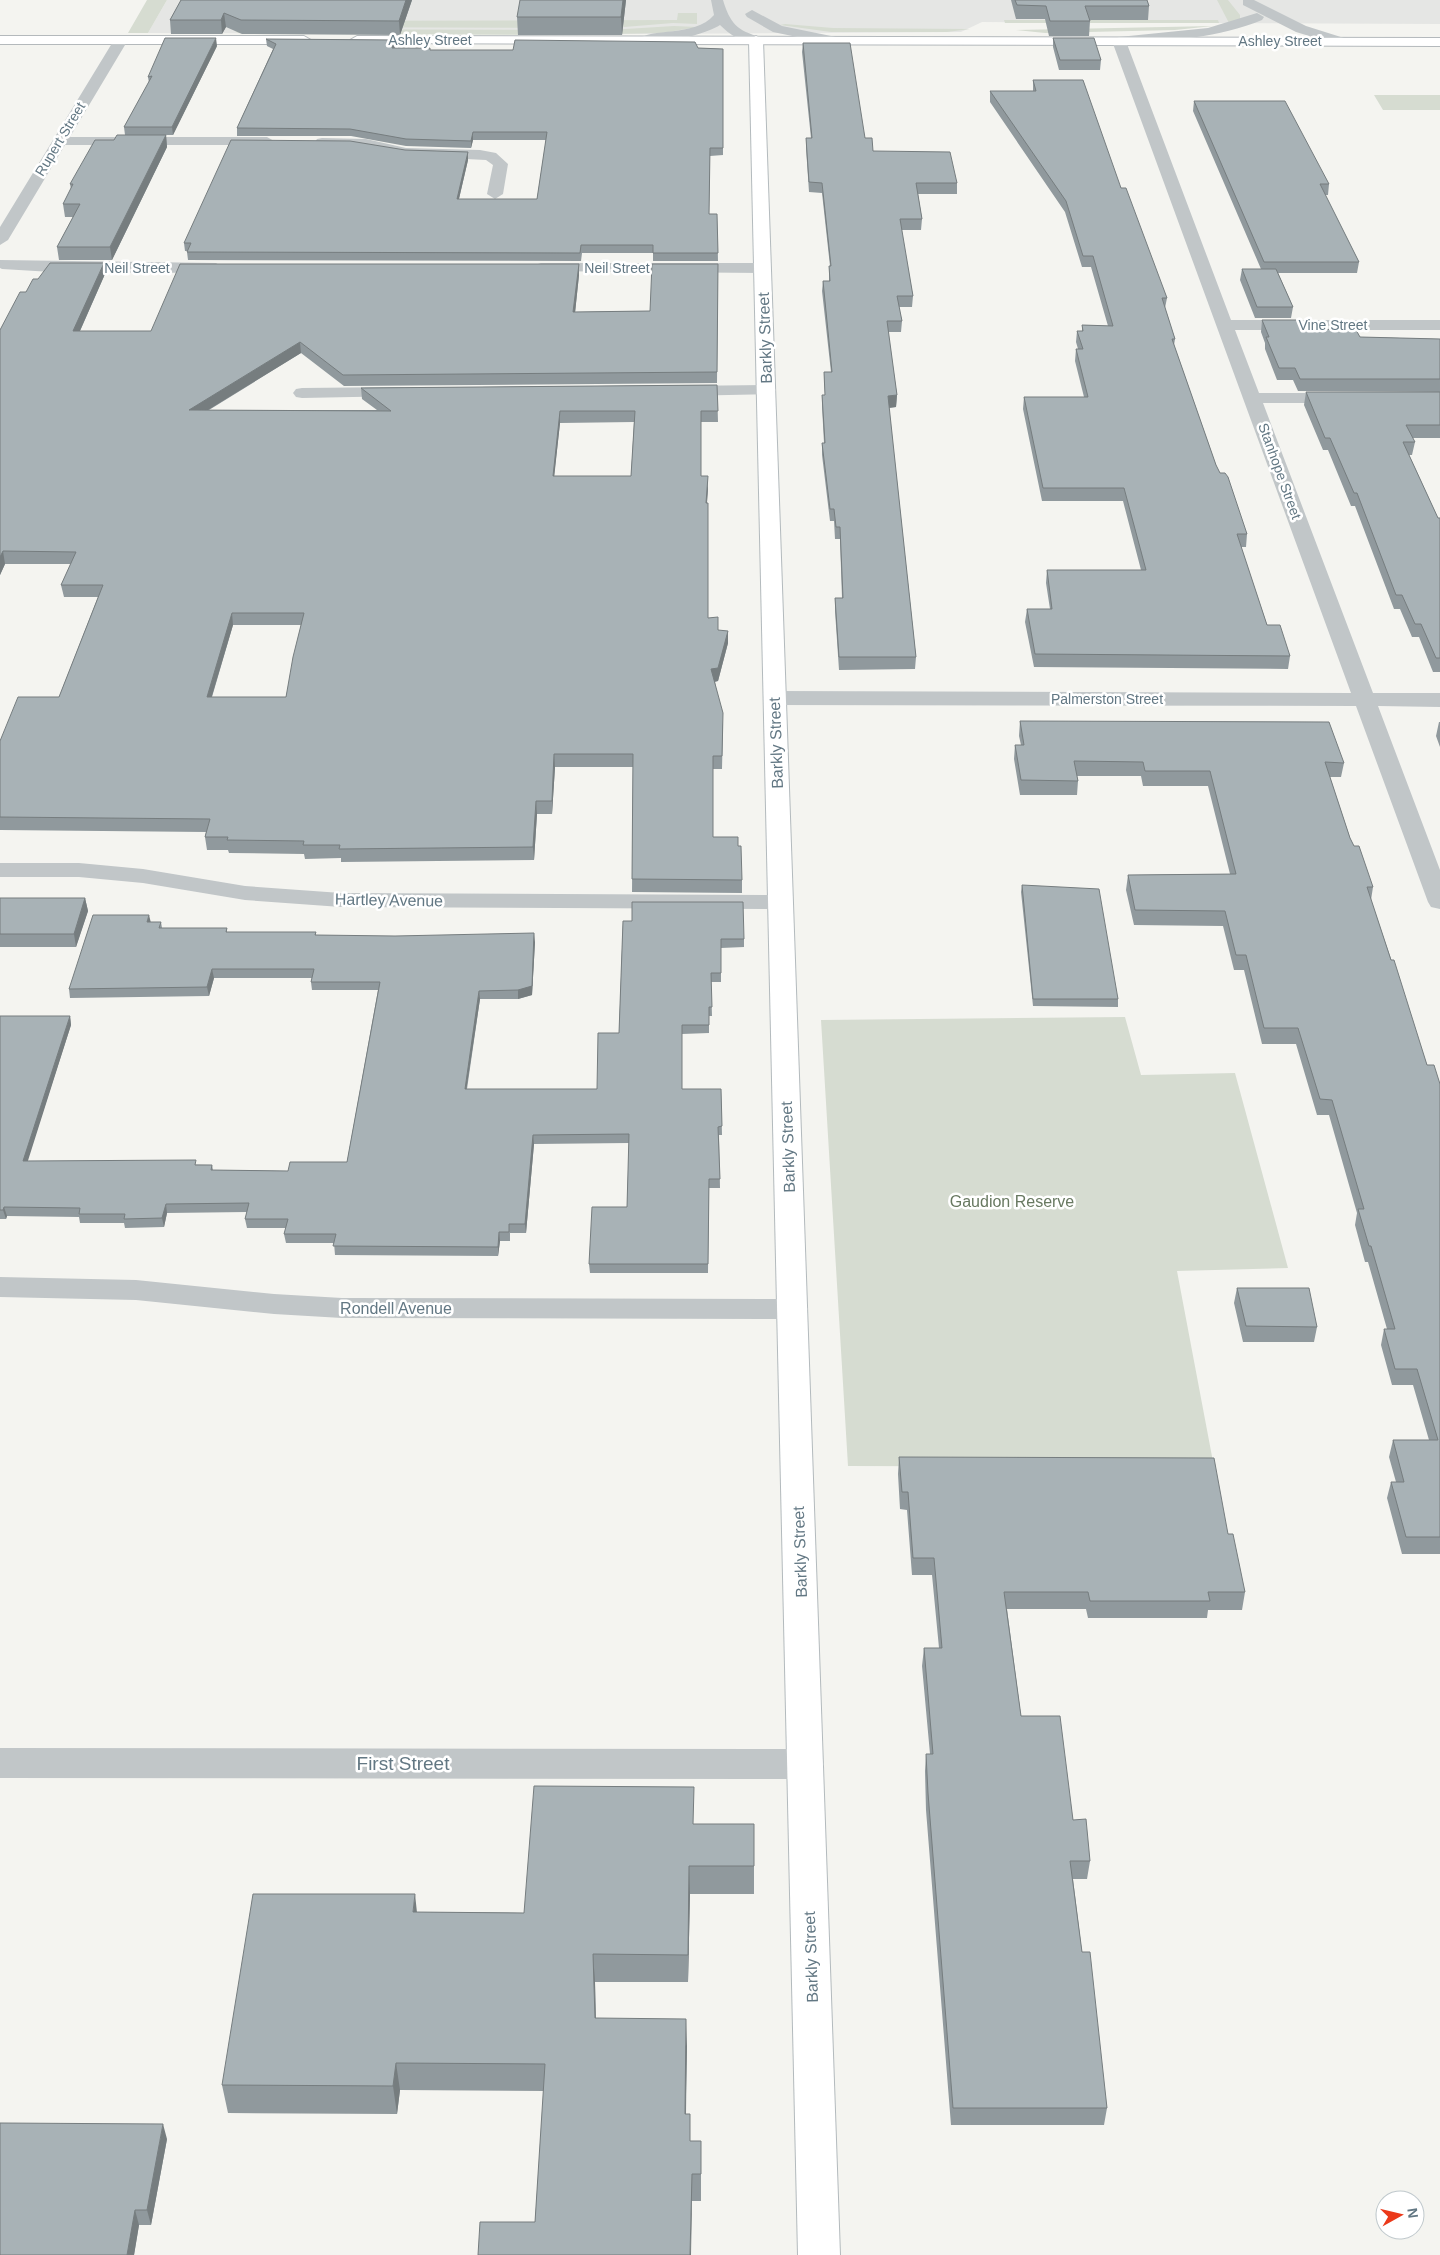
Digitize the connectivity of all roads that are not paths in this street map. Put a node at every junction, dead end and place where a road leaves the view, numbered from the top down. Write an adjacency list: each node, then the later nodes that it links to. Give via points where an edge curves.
1 (716, 0): 5 (street)
2 (1247, 1): 6 (street); 16 (street, via 1301,29)
3 (745, 2): 4 (street)
4 (752, 14): 7 (street); 13 (street, Ashley Street, via 778,29)
5 (720, 17): 7 (street); 12 (street, via 714,25 700,30)
6 (1257, 17): 14 (street, Ashley Street, via 1216,30); 15 (street)
7 (745, 39): 12 (street, Ashley Street); 13 (street, Ashley Street); 26 (street, Barkly Street)
8 (0, 40): 9 (street)
9 (121, 40): 10 (street); 18 (street, Rupert Street)
10 (321, 40)
11 (341, 40): 12 (street, Ashley Street)
12 (645, 40)
13 (831, 40): 14 (street, Ashley Street)
14 (1119, 40): 15 (street, Ashley Street); 27 (street, Stanhope Street)
15 (1270, 41): 16 (street, Ashley Street)
16 (1339, 41): 17 (street, Ashley Street)
17 (1440, 42)
18 (59, 140): 19 (street); 22 (street, Rupert Street)
19 (284, 142)
20 (303, 142): 21 (street, via 366,143 406,152 491,156 500,164)
21 (495, 194)
22 (0, 240)
23 (1, 267): 24 (street, Neil Street)
24 (232, 268)
25 (521, 268): 26 (street, Neil Street)
26 (762, 268): 29 (street, Barkly Street)
27 (1226, 325): 28 (street, Vine Street); 33 (street, Stanhope Street)
28 (1440, 325)
29 (766, 390): 30 (street); 35 (street, Barkly Street)
30 (664, 391)
31 (302, 392): 32 (street)
32 (419, 392)
33 (1253, 398): 34 (street); 36 (street, Stanhope Street)
34 (1355, 398)
35 (775, 698): 36 (street, Palmerston Street); 39 (street, Barkly Street)
36 (1363, 700): 37 (street, Palmerston Street); 40 (street, Stanhope Street)
37 (1440, 700)
38 (0, 870): 39 (street, Hartley Avenue, via 79,870 143,876 245,894 341,900)
39 (780, 902): 42 (street, Barkly Street)
40 (1440, 902)
41 (0, 1287): 42 (street, Rondell Avenue, via 136,1290 342,1308)
42 (793, 1308): 44 (street, Barkly Street)
43 (0, 1763): 44 (street, First Street)
44 (806, 1764): 45 (street, Barkly Street)
45 (820, 2255)

